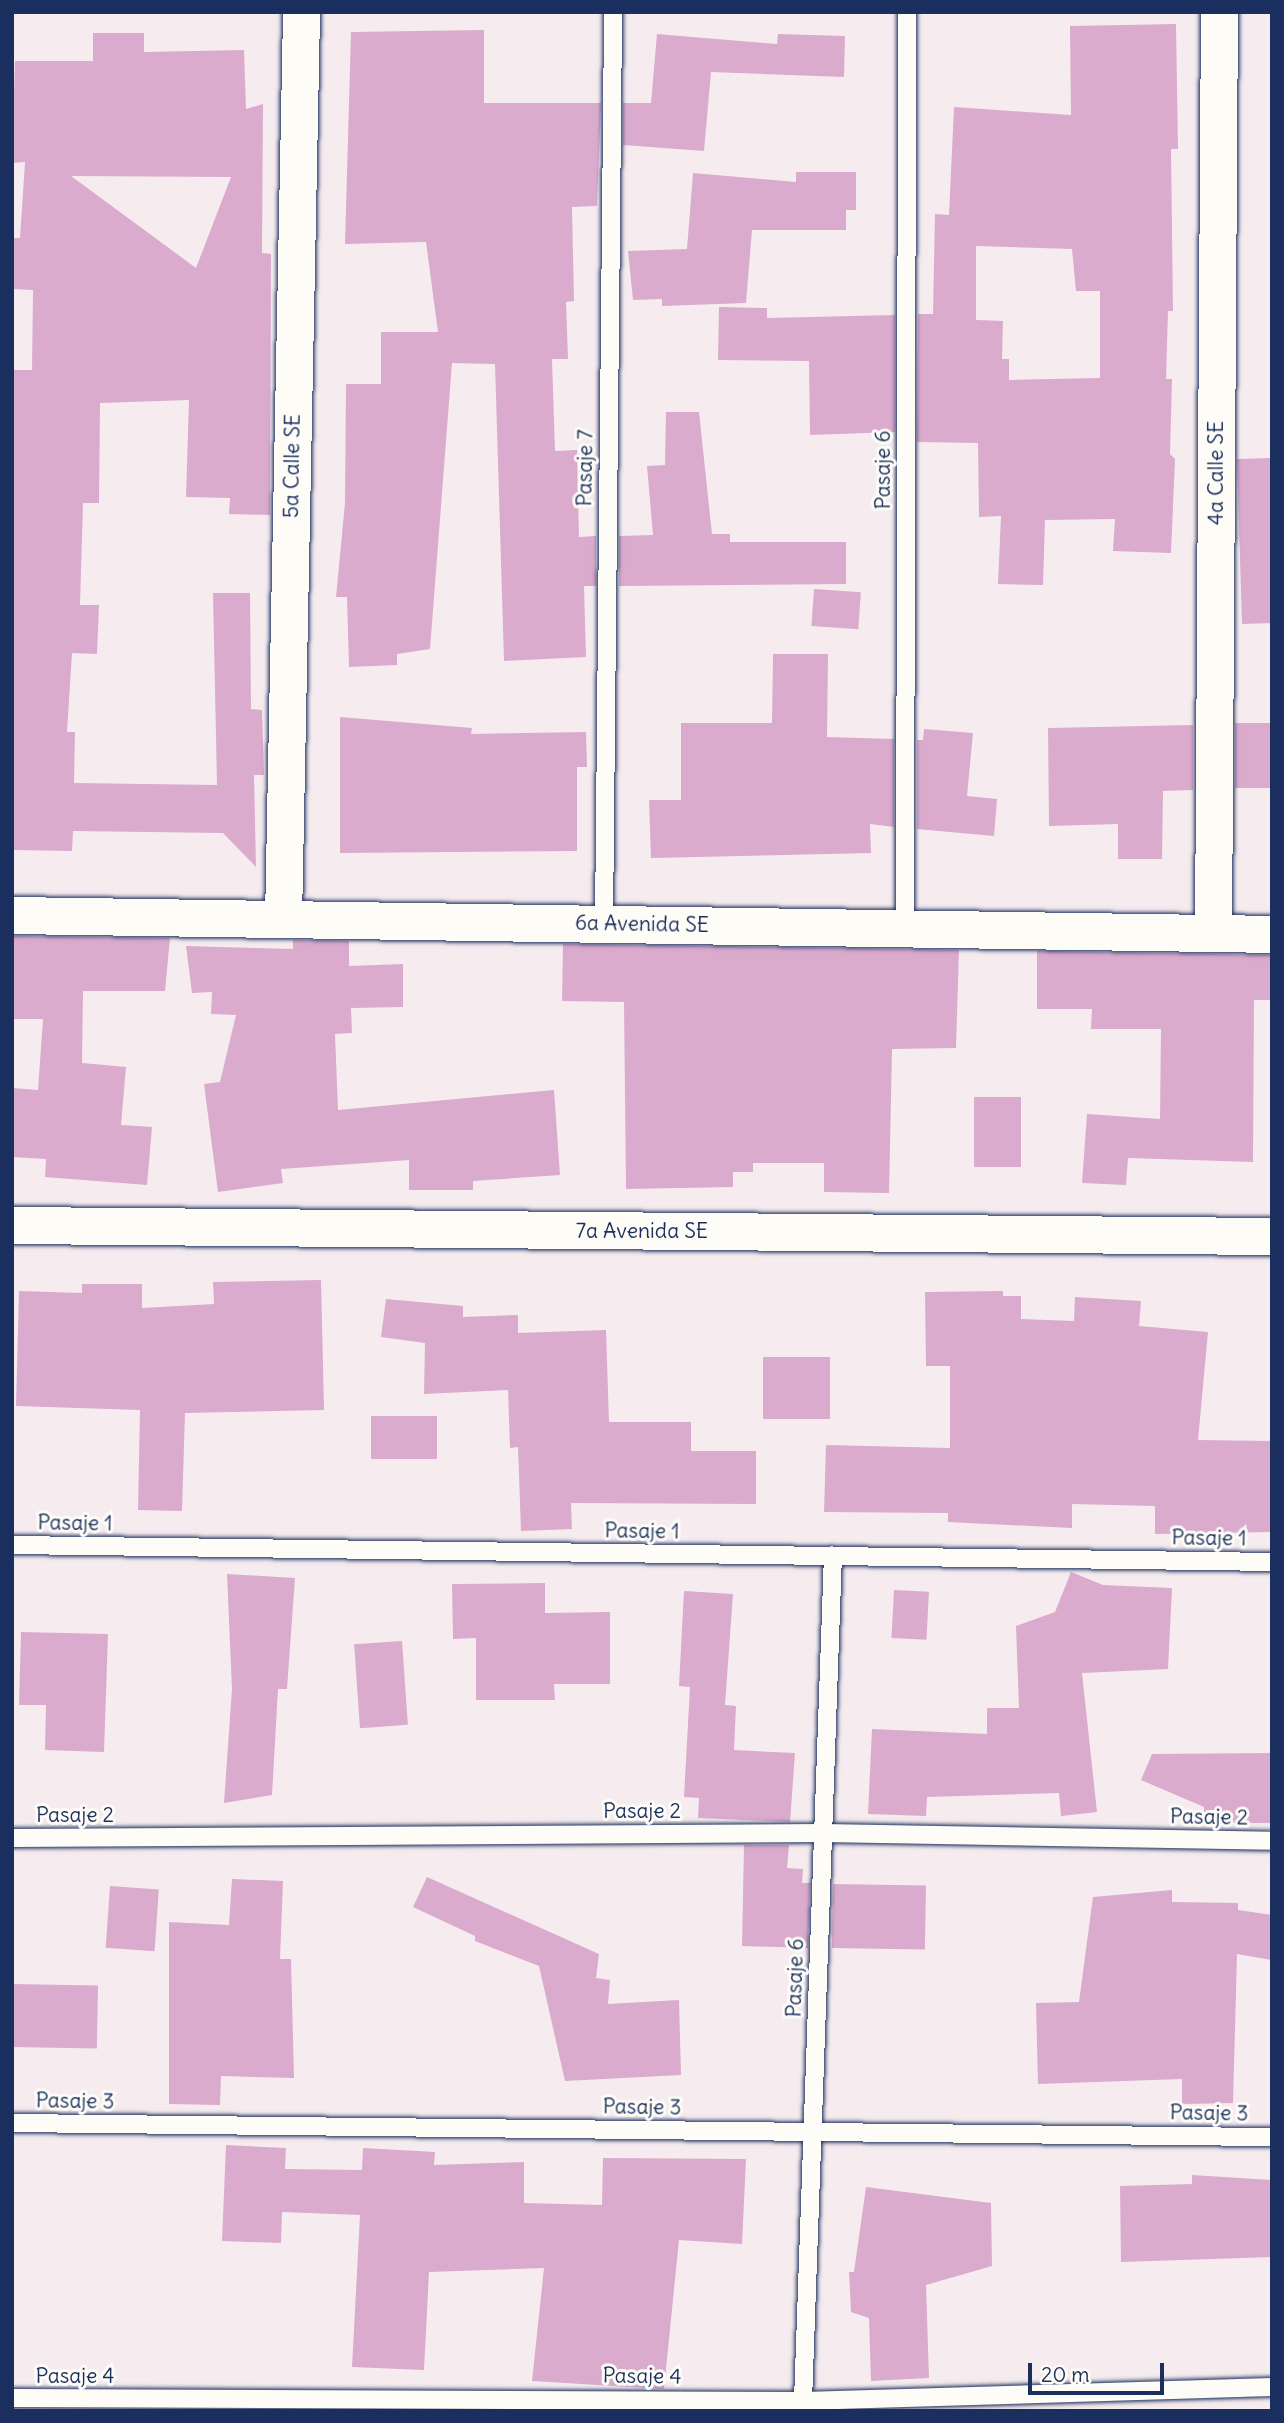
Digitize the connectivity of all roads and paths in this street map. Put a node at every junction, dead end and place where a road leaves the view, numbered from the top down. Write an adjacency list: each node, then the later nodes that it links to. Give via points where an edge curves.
1 (301, 12): 6 (street, 5a Calle SE)
2 (613, 12): 7 (lane, Pasaje 7)
3 (907, 12): 8 (lane, Pasaje 6)
4 (1219, 12): 9 (street, 4a Calle SE)
5 (12, 915): 6 (street, 6a Avenida SE)
6 (283, 919): 7 (street, 6a Avenida SE)
7 (604, 924): 8 (street, 6a Avenida SE)
8 (905, 929): 9 (street, 6a Avenida SE)
9 (1213, 933): 10 (street, 6a Avenida SE)
10 (1272, 934)
11 (12, 1226): 12 (street, 7a Avenida SE)
12 (1272, 1236)
13 (12, 1545): 14 (lane, Pasaje 1)
14 (833, 1556): 15 (lane, Pasaje 1); 16 (lane, Pasaje 6)
15 (1272, 1562)
16 (823, 1833): 17 (lane, Pasaje 2); 18 (lane, Pasaje 2); 20 (lane, Pasaje 6)
17 (12, 1838)
18 (1272, 1841)
19 (12, 2123): 20 (lane, Pasaje 3)
20 (812, 2132): 21 (lane, Pasaje 3); 24 (lane, Pasaje 6)
21 (1272, 2137)
22 (1272, 2387): 24 (lane, Pasaje 4)
23 (12, 2398): 24 (lane, Pasaje 4)
24 (803, 2401)

